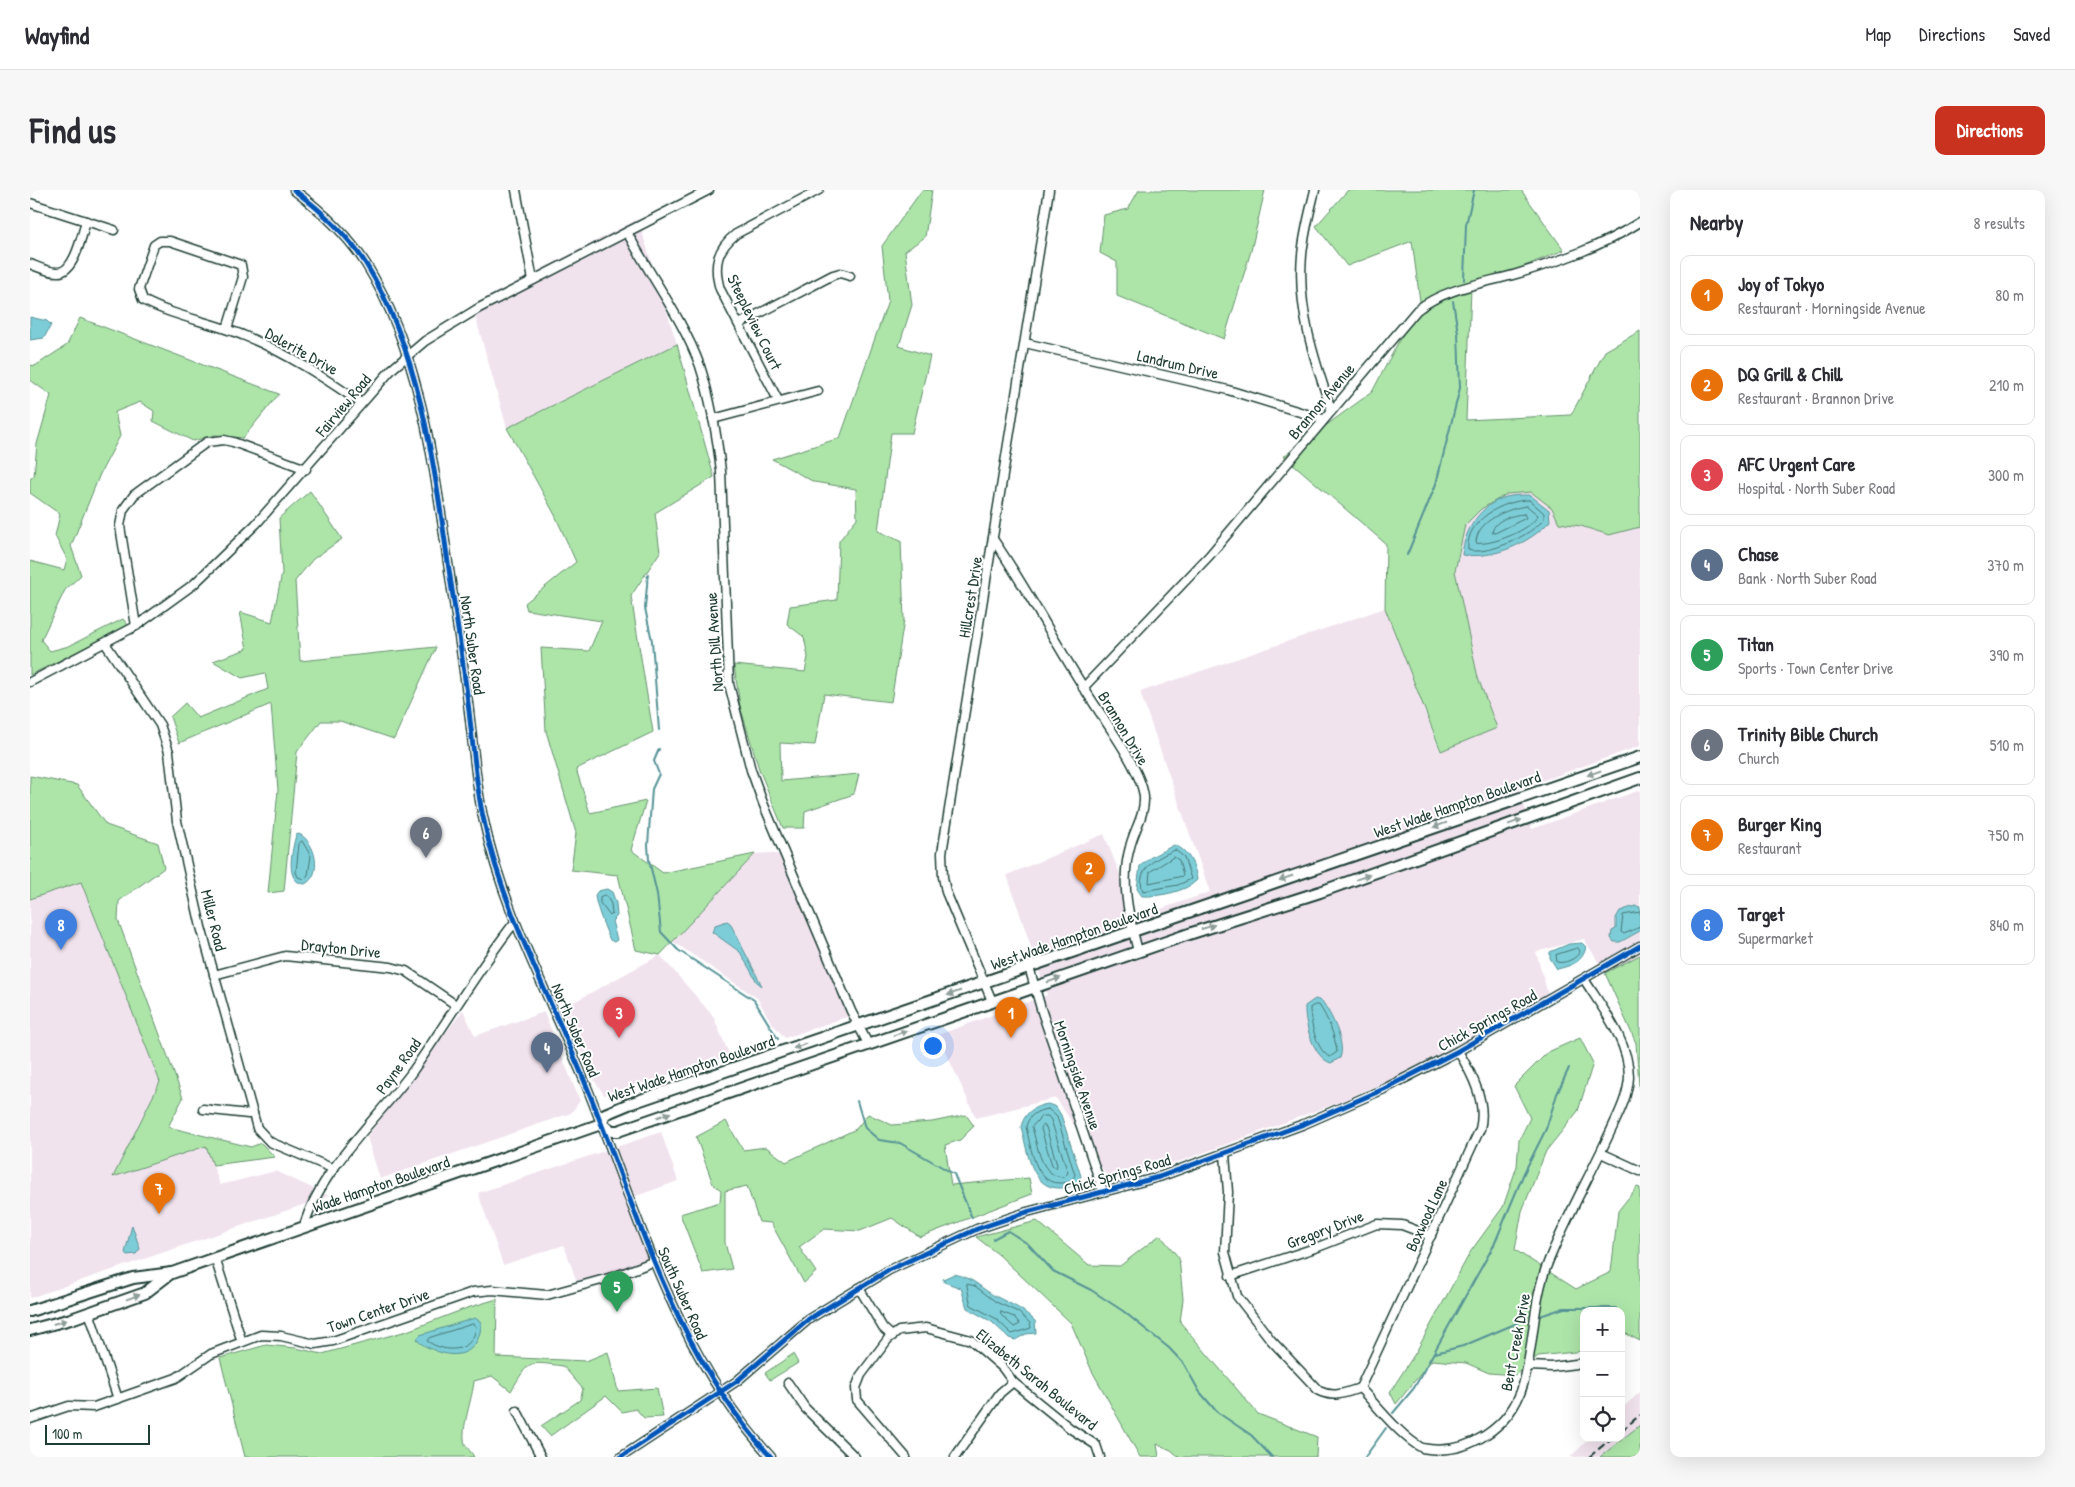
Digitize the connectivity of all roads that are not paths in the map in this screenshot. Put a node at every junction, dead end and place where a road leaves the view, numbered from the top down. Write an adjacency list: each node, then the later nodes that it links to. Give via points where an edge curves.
1 (294, 190): 18 (street, North Suber Road, via 324,214 355,247 377,284)
2 (516, 190): 14 (street)
3 (709, 190): 11 (street, Fairview Road)
4 (819, 190): 15 (street, Steepleview Court, via 736,234 718,254 718,282)
5 (1049, 190): 17 (street, Hillcrest Drive)
6 (1315, 190): 22 (street, via 1302,254 1303,301 1311,347)
7 (30, 203): 8 (street)
8 (86, 221): 10 (street); 12 (street, via 67,270 55,272)
9 (1640, 222): 22 (street, Brannon Avenue, via 1612,239 1565,259 1452,291 1429,302 1406,322)
10 (114, 230)
11 (628, 232): 14 (street, Fairview Road); 23 (street, North Dill Avenue, via 690,345)
12 (30, 264)
13 (850, 276): 15 (street, via 833,275)
14 (533, 280): 18 (street, Fairview Road, via 455,322)
15 (739, 324): 20 (street, Steepleview Court)
16 (227, 329): 16 (street, Dolerite Drive, via 149,303 141,297 139,289 156,244 170,240 240,265 243,277); 21 (street, Dolerite Drive, via 296,360)
17 (1025, 343): 24 (street, Landrum Drive, via 1228,390); 26 (street, Hillcrest Drive)
18 (407, 357): 21 (street, Fairview Road); 33 (street, North Suber Road, via 422,407 440,503 482,814 497,874)
19 (818, 391): 20 (street)
20 (778, 400): 23 (street)
21 (361, 403): 25 (street, Fairview Road)
22 (1331, 409): 24 (street, Brannon Avenue)
23 (713, 419): 44 (street, North Dill Avenue, via 721,471 728,669 734,709 760,795)
24 (1323, 419): 30 (street, Brannon Avenue, via 1209,556)
25 (306, 469): 27 (street, Fairview Road, via 211,569 176,599); 27 (street, via 233,442 214,440 199,446 134,495 123,510 120,526)
26 (993, 539): 30 (street, Brannon Drive); 40 (street, Hillcrest Drive, via 942,863 946,892)
27 (136, 626): 28 (street, Fairview Road)
28 (105, 643): 29 (street, Fairview Road); 38 (street, Miller Road, via 166,738 177,821)
29 (30, 682)
30 (1083, 688): 34 (street, Brannon Drive, via 1116,737 1143,791 1143,812 1130,845 1125,870 1127,910)
31 (1640, 757): 34 (main road, West Wade Hampton Boulevard, one-way to 34)
32 (1640, 778): 36 (main road, West Wade Hampton Boulevard, one-way to 32, via 1320,892)
33 (515, 922): 43 (street, Payne Road); 49 (street, North Suber Road)
34 (1132, 932): 36 (street, Brannon Drive); 37 (main road, West Wade Hampton Boulevard)
35 (1640, 946): 39 (street, Chick Springs Road)
36 (1138, 951): 41 (main road, West Wade Hampton Boulevard, one-way to 36)
37 (1029, 967): 40 (main road, West Wade Hampton Boulevard); 41 (street, Morningside Avenue)
38 (214, 975): 43 (street, Drayton Drive, via 285,956 391,967 406,971); 48 (street, Miller Road)
39 (1584, 979): 46 (street, Chick Springs Road); 50 (street, Bent Creek Drive, via 1615,1030 1628,1068 1626,1095)
40 (984, 982): 42 (street, Hillcrest Drive); 44 (main road, West Wade Hampton Boulevard, one-way to 44)
41 (1034, 987): 42 (main road, West Wade Hampton Boulevard); 54 (street, Morningside Avenue)
42 (992, 1001): 45 (main road, West Wade Hampton Boulevard, one-way to 42)
43 (456, 1005): 52 (street, Payne Road, via 411,1073)
44 (860, 1025): 45 (street, North Dill Avenue); 49 (main road, West Wade Hampton Boulevard, one-way to 49, via 629,1104 605,1114)
45 (868, 1044): 49 (main road, West Wade Hampton Boulevard, one-way to 45, via 618,1131)
46 (1458, 1051): 51 (street, Chick Springs Road, via 1384,1089); 56 (street, Boxwood Lane, via 1479,1094 1482,1122)
47 (204, 1109): 48 (street)
48 (253, 1113): 52 (street, Miller Road, via 266,1139)
49 (601, 1124): 55 (main road, Wade Hampton Boulevard); 58 (street, South Suber Road)
50 (1600, 1152): 53 (street); 68 (street, Bent Creek Drive, via 1544,1274 1535,1306)
51 (1225, 1154): 54 (street, Chick Springs Road, via 1159,1177); 60 (street, via 1228,1192 1225,1248)
52 (334, 1169): 55 (street, Payne Road)
53 (1640, 1171)
54 (1103, 1191): 61 (street, Chick Springs Road, via 1027,1212 962,1235)
55 (304, 1226): 57 (main road, Wade Hampton Boulevard)
56 (1431, 1236): 60 (street, Gregory Drive, via 1402,1224 1377,1224); 71 (street, Boxwood Lane)
57 (215, 1258): 59 (main road, Wade Hampton Boulevard); 66 (street)
58 (655, 1261): 66 (street, Town Center Drive, via 546,1296 492,1290 473,1292 333,1341 315,1344 281,1336 261,1336); 72 (street, South Suber Road, via 686,1332)
59 (172, 1272): 62 (main road, Wade Hampton Boulevard, via 133,1278); 63 (main road, Wade Hampton Boulevard, one-way to 59, via 145,1293)
60 (1230, 1276): 71 (street, via 1244,1307 1314,1387 1326,1394 1339,1395)
61 (859, 1288): 65 (street, via 883,1328); 72 (street, Chick Springs Road, via 809,1319)
62 (30, 1311)
63 (89, 1312): 64 (main road, Wade Hampton Boulevard, one-way to 63); 73 (street)
64 (30, 1330)
65 (892, 1336): 69 (street, Elizabeth Sarah Boulevard, via 909,1328 926,1328 971,1340 1002,1367); 80 (street, via 861,1375 856,1388 857,1400)
66 (242, 1342): 73 (street, Town Center Drive, via 211,1354 176,1378)
67 (1580, 1364): 68 (street)
68 (1528, 1366): 71 (street, Bent Creek Drive, via 1518,1399 1504,1423 1478,1446 1455,1455 1434,1453 1416,1444)
69 (1013, 1382): 81 (street, via 1000,1393); 82 (street, Elizabeth Sarah Boulevard, via 1064,1424 1096,1445)
70 (788, 1383): 79 (street, via 805,1408)
71 (1360, 1388)
72 (721, 1392): 77 (street, Chick Springs Road); 78 (street, South Suber Road)
73 (118, 1399): 75 (street, Town Center Drive, via 94,1407 70,1406)
74 (517, 1411): 76 (street)
75 (30, 1419)
76 (541, 1457)
77 (621, 1457)
78 (771, 1457)
79 (855, 1457)
80 (906, 1457)
81 (955, 1457)
82 (1100, 1457)

